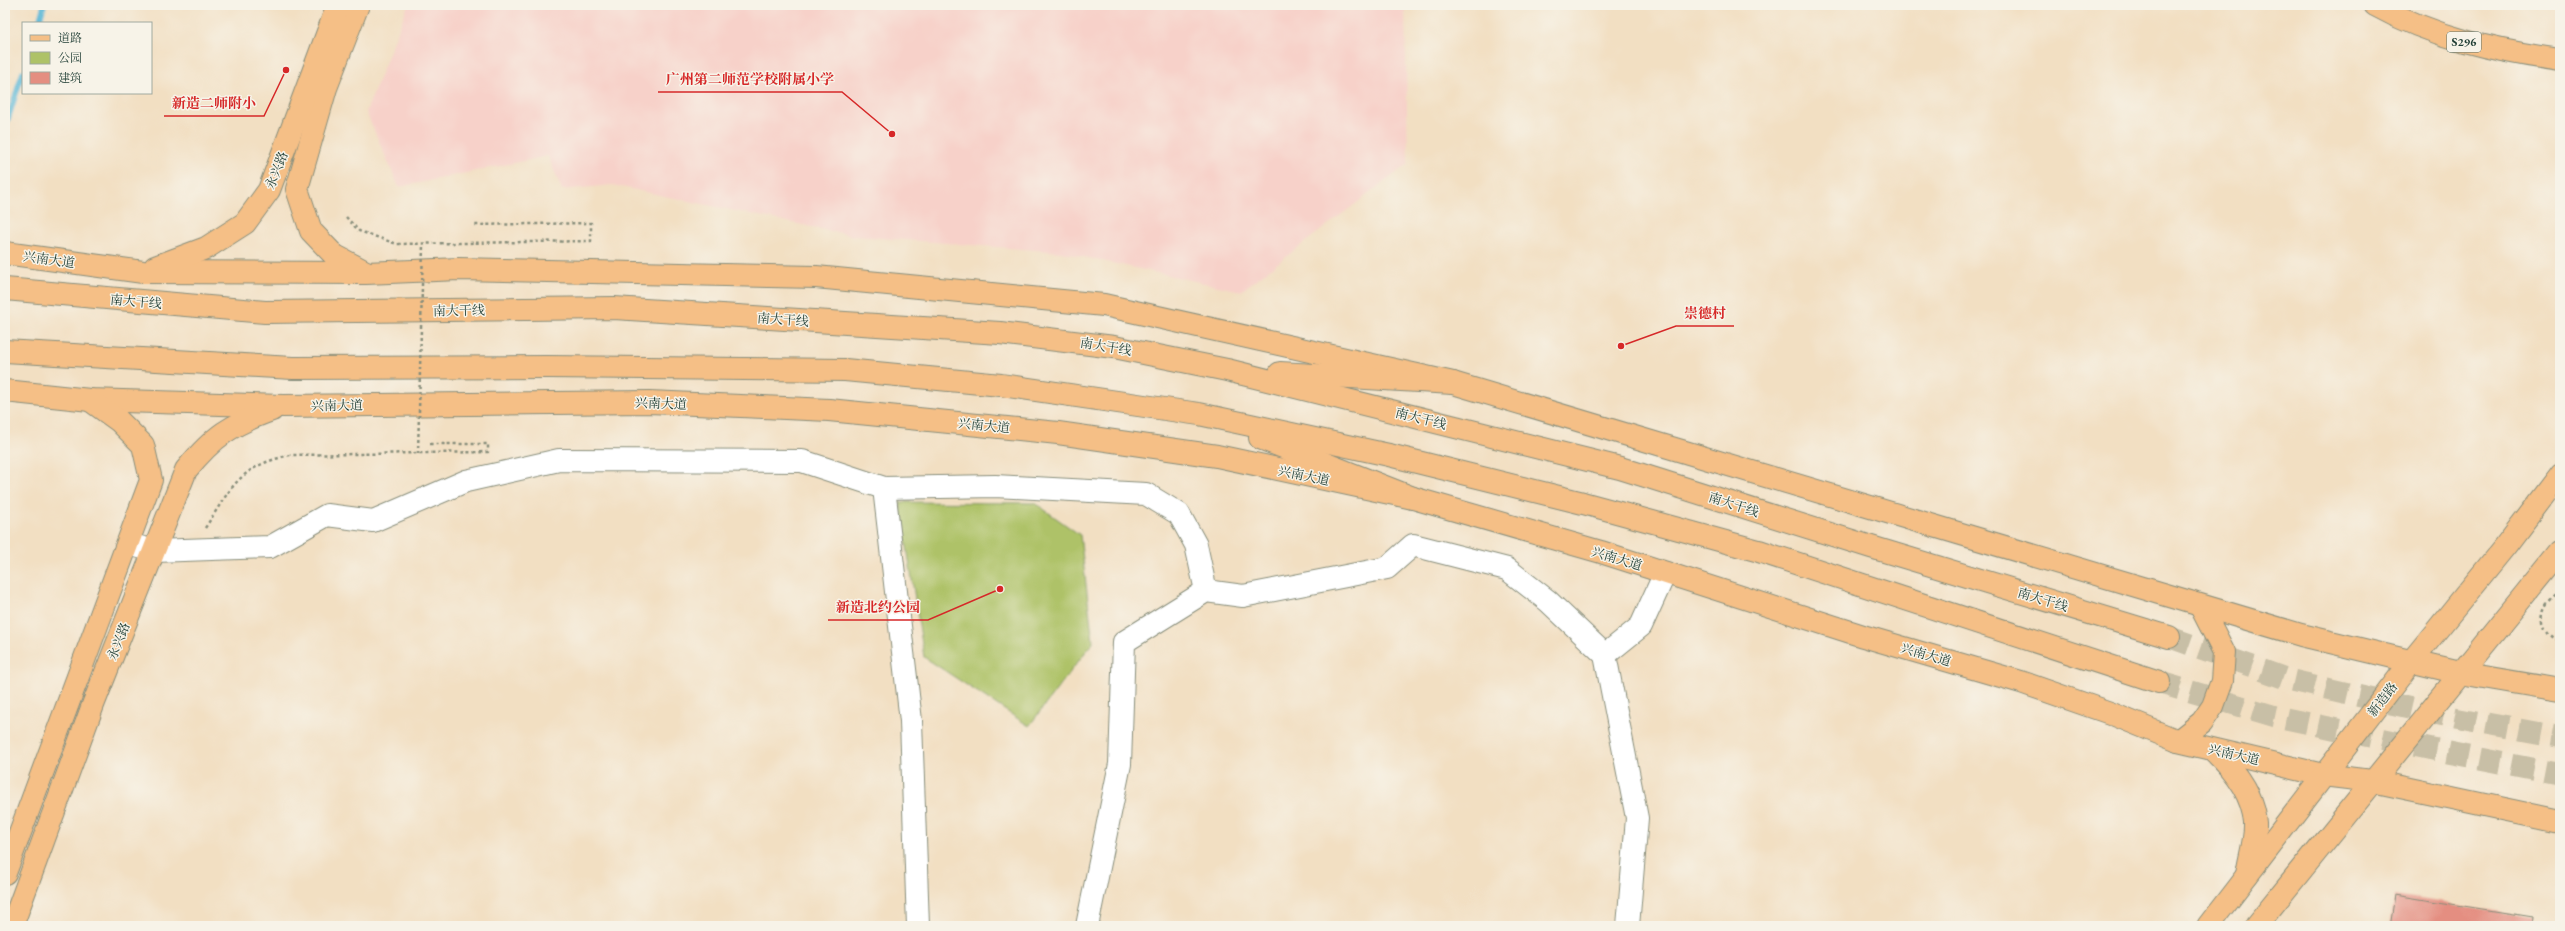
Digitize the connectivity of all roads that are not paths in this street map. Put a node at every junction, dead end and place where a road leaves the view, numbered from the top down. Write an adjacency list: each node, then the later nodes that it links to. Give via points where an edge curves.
1 (338, 5): 6 (main road, 永兴路, via 269,190 245,223 206,248)
2 (358, 5): 7 (main road, 永兴路, via 326,88 298,189 311,231 334,255)
3 (2375, 5): 4 (main road, S296, via 2452,39)
4 (2560, 60)
5 (5, 253): 6 (main road, 兴南大道)
6 (143, 272): 7 (main road, 兴南大道)
7 (366, 273): 11 (main road, 兴南大道, via 459,269 816,277 1096,304)
8 (5, 289): 10 (main road, 南大干线, via 266,312 614,308 1000,333 1114,346)
9 (5, 351): 15 (main road, via 293,368 845,370 1001,385)
10 (1227, 370): 11 (main road); 25 (main road, 南大干线, via 1620,468)
11 (1453, 383): 24 (main road, 兴南大道)
12 (5, 391): 13 (main road, 兴南大道)
13 (90, 400): 14 (main road, 兴南大道); 19 (main road, 永兴路, via 119,421 143,445 151,480)
14 (284, 406): 18 (main road, 兴南大道, via 649,402 829,410 1058,433 1217,456); 20 (main road, 永兴路, via 243,420 209,443 186,470)
15 (1199, 414): 18 (main road); 29 (main road, via 1389,455 1583,503 1758,551)
16 (2560, 474): 27 (main road, 新造路)
17 (884, 488): 20 (street, via 802,461 559,460 466,481 373,520 327,515 270,546); 23 (street, via 995,486 1146,494 1179,514 1196,546); 39 (street, via 911,720)
18 (1413, 498): 22 (main road, 兴南大道)
19 (128, 544): 20 (street); 36 (main road, 永兴路)
20 (154, 551): 38 (main road, 永兴路, via 93,705)
21 (2559, 553): 28 (main road)
22 (1665, 573): 26 (street, via 1641,626); 31 (main road, 兴南大道, via 1863,636 2021,682 2110,713)
23 (1206, 591): 26 (street, via 1243,596 1387,568 1413,545 1507,568 1548,601); 40 (street, via 1124,642 1120,764)
24 (2201, 607): 27 (main road, 兴南大道); 31 (main road, via 2224,652 2222,681 2213,706 2202,722)
25 (2169, 637)
26 (1605, 655): 41 (street, via 1637,818)
27 (2411, 662): 28 (main road, 兴南大道); 33 (main road, 新造路)
28 (2460, 672): 30 (main road, 兴南大道); 34 (main road)
29 (2159, 682)
30 (2560, 690)
31 (2178, 741): 32 (main road, 兴南大道)
32 (2213, 750): 33 (main road, 兴南大道); 37 (main road, via 2232,768 2246,792 2255,823)
33 (2323, 775): 34 (main road, 兴南大道); 37 (main road, 新造路)
34 (2372, 781): 35 (main road, 兴南大道); 43 (main road)
35 (2560, 821)
36 (5, 872)
37 (2247, 877): 42 (main road, 新造路)
38 (12, 926)
39 (918, 926)
40 (1087, 926)
41 (1628, 926)
42 (2208, 926)
43 (2256, 926)

